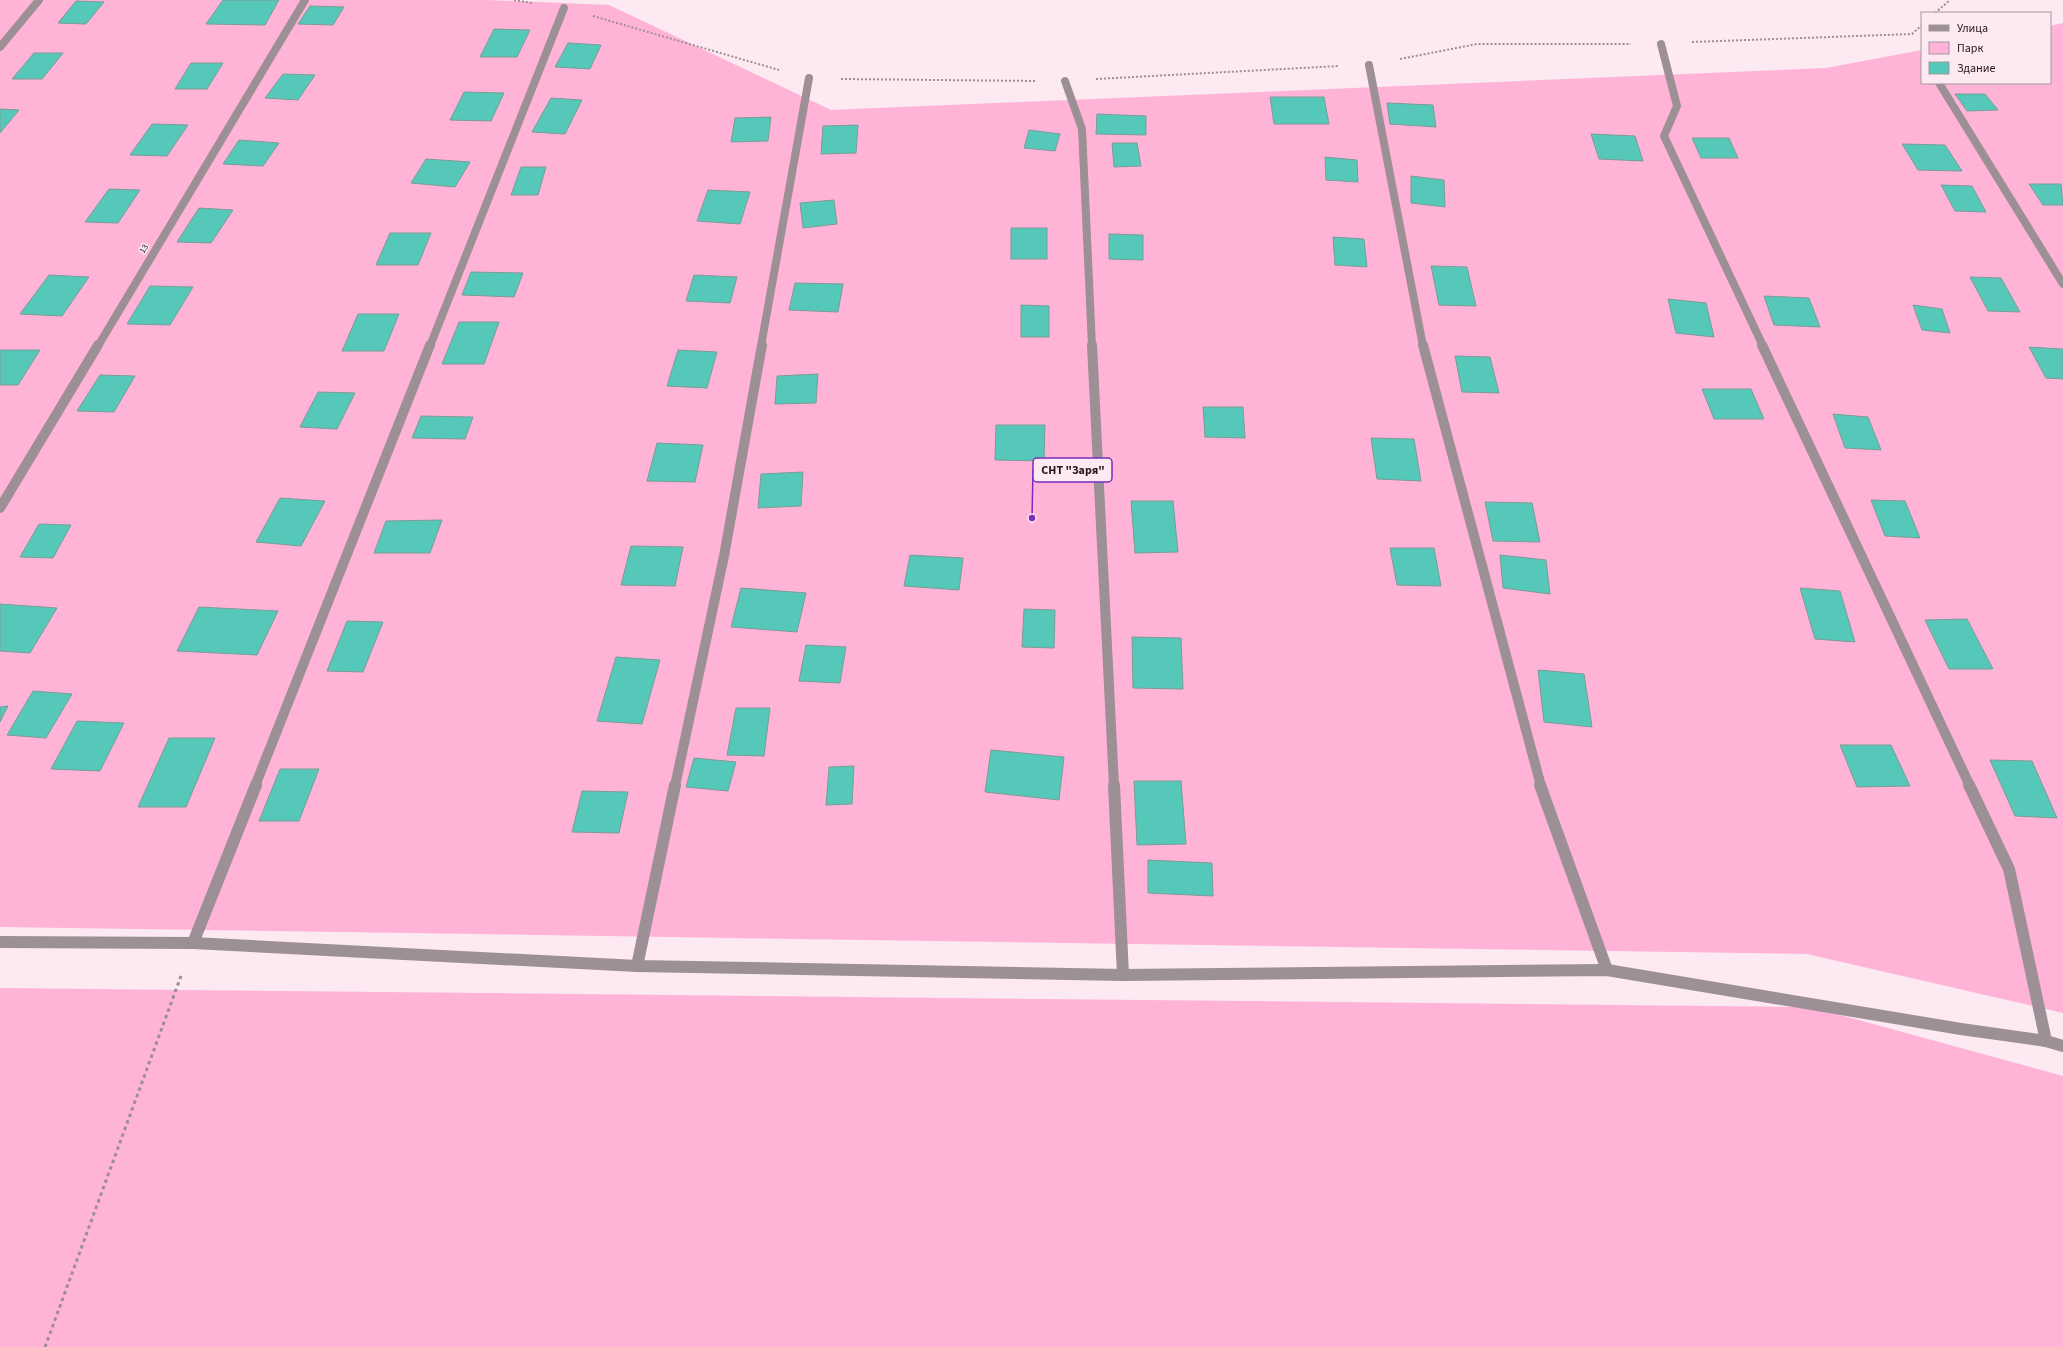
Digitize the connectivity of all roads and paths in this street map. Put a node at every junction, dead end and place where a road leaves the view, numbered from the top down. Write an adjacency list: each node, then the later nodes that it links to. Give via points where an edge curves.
1 (39, 0): 9 (street)
2 (305, 0): 15 (street, 13)
3 (514, 0): 5 (path)
4 (1950, 0): 6 (path)
5 (564, 8): 11 (path); 17 (street)
6 (1936, 12)
7 (1921, 26): 8 (path, via 1912,34)
8 (1661, 44): 10 (path, via 1476,44); 21 (street, via 1677,106 1664,136 2009,870)
9 (0, 46)
10 (1369, 65): 12 (path); 19 (street, via 1424,350 1536,773)
11 (809, 78): 12 (path); 18 (street, via 724,556)
12 (1065, 81): 20 (street, via 1082,129)
13 (1939, 84): 14 (street)
14 (2063, 284)
15 (0, 508)
16 (0, 942): 17 (street)
17 (193, 943): 18 (street); 23 (path)
18 (637, 966): 20 (street)
19 (1607, 970): 20 (street); 21 (street)
20 (1123, 975)
21 (2046, 1041): 22 (street)
22 (2063, 1046)
23 (45, 1347)

